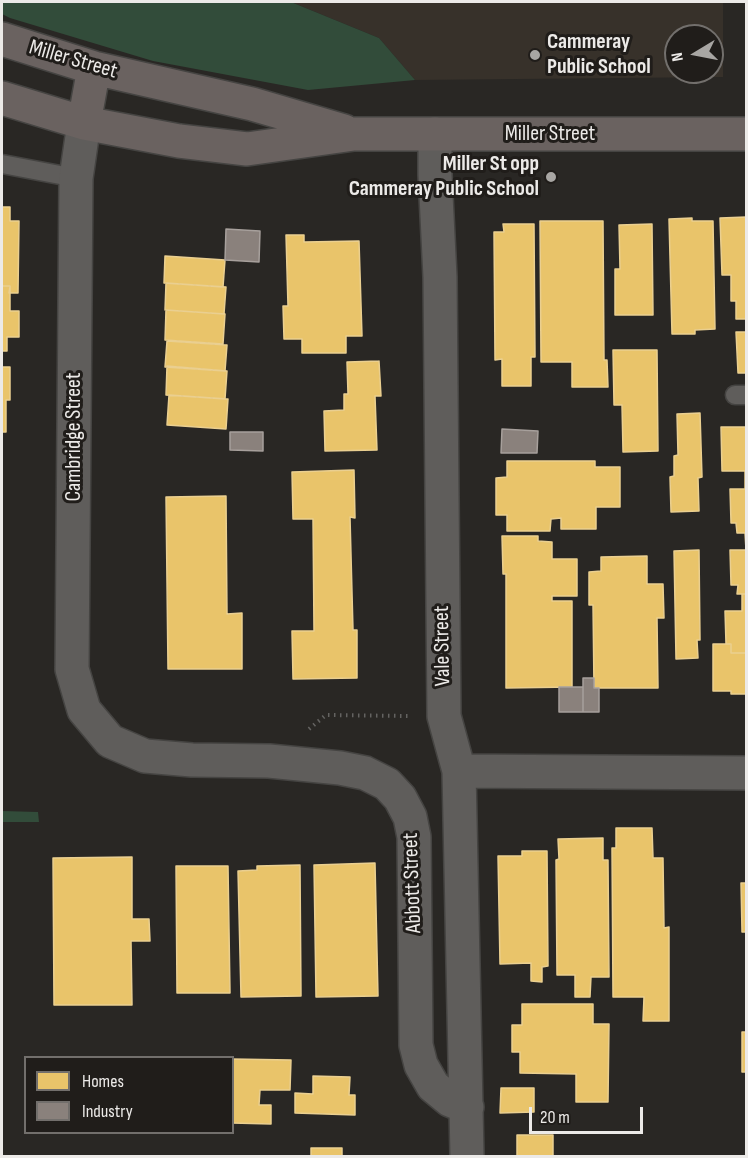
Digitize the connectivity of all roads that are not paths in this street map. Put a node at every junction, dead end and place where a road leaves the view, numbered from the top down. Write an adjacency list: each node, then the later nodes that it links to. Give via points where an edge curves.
1 (2, 39): 2 (main road, Miller Street)
2 (94, 68): 4 (main road); 5 (main road, Miller Street, via 252,104)
3 (2, 98): 4 (main road, Miller Street)
4 (84, 123): 5 (main road, Miller Street, via 247,149); 9 (street, Cambridge Street)
5 (354, 134): 6 (main road, Miller Street)
6 (435, 134): 7 (main road, Miller Street); 11 (street, Vale Street, via 444,716)
7 (747, 134)
8 (2, 164): 9 (lane)
9 (75, 178): 10 (street, Cambridge Street, via 72,669 84,710)
10 (110, 741): 13 (street, Abbott Street, via 145,756 340,768 365,773 387,784 410,817 414,837 416,1045 421,1065 433,1086)
11 (459, 771): 12 (street); 13 (street, Vale Street)
12 (747, 773)
13 (467, 1107): 14 (street, Vale Street)
14 (467, 1156)

